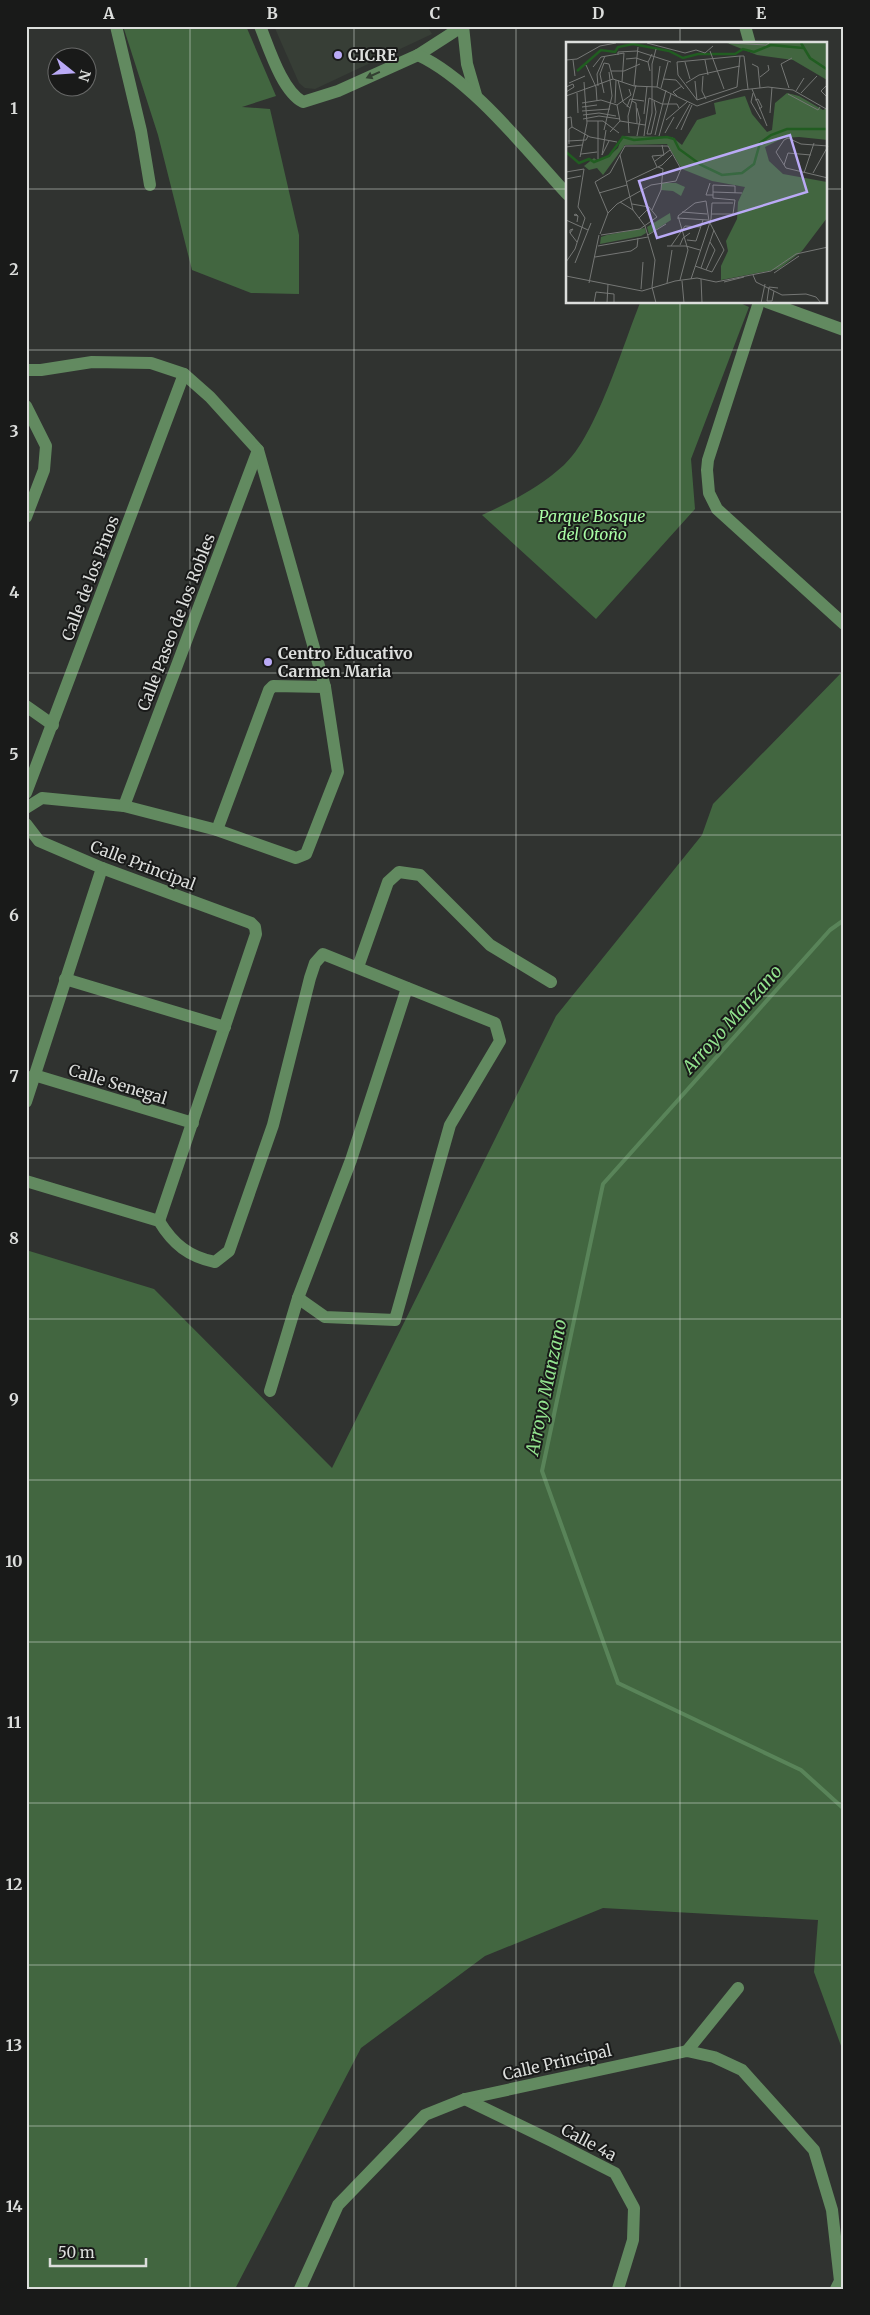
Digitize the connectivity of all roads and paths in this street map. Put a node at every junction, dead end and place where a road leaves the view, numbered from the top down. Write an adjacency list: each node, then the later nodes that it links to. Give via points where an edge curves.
1 (116, 26): 8 (street)
2 (260, 26): 6 (street, one-way to 2, via 338,91 303,102 295,98 285,82)
3 (463, 26): 6 (street); 7 (street, via 467,64)
4 (745, 26): 5 (street)
5 (749, 42)
6 (418, 55): 7 (street, via 434,63)
7 (477, 98): 9 (street)
8 (150, 185)
9 (566, 193)
10 (758, 304): 18 (street, via 713,442 706,470 709,493 717,509)
11 (773, 304): 12 (street)
12 (844, 330)
13 (26, 370): 14 (street, via 92,362 151,363)
14 (184, 374): 16 (street, via 210,397); 21 (street, Calle de los Pinos)
15 (26, 406): 17 (street, via 46,446 44,470)
16 (258, 450): 19 (street); 23 (street, Calle Paseo de los Robles)
17 (26, 517)
18 (844, 624)
19 (325, 687): 26 (street, via 273,686 269,690); 26 (street, via 338,772 306,854 296,858)
20 (26, 706): 21 (street)
21 (53, 725): 22 (street, Calle de los Pinos)
22 (26, 793)
23 (124, 806): 24 (street, via 42,798); 26 (street)
24 (26, 808)
25 (26, 824): 27 (street, Calle Principal, via 39,841)
26 (217, 830)
27 (102, 868): 29 (street); 32 (street, Calle Principal, via 255,927 256,934)
28 (358, 968): 30 (street, via 388,882 399,872 420,875 490,945); 31 (street); 37 (street, via 324,954 315,963 273,1125 229,1250 215,1262 197,1259 169,1237)
29 (65, 978): 32 (street); 33 (street)
30 (551, 982)
31 (406, 988): 38 (street, via 351,1160); 38 (street, via 495,1023 500,1041 450,1124 395,1320 325,1316)
32 (225, 1027): 35 (street)
33 (34, 1075): 34 (street); 35 (street, Calle Senegal)
34 (26, 1102)
35 (193, 1123): 37 (street)
36 (26, 1181): 37 (street)
37 (159, 1221)
38 (298, 1298): 39 (street)
39 (270, 1391)
40 (738, 1988): 41 (street)
41 (687, 2050): 42 (street, Calle Principal); 43 (street, Calle Principal, via 714,2057 742,2070 814,2150)
42 (464, 2099): 44 (street, Calle Principal, via 425,2115 338,2205); 45 (street, Calle 4a, via 615,2173 634,2208 633,2240)
43 (838, 2210): 46 (street, Calle Principal, via 840,2281)
44 (300, 2289)
45 (618, 2289)
46 (836, 2289)

